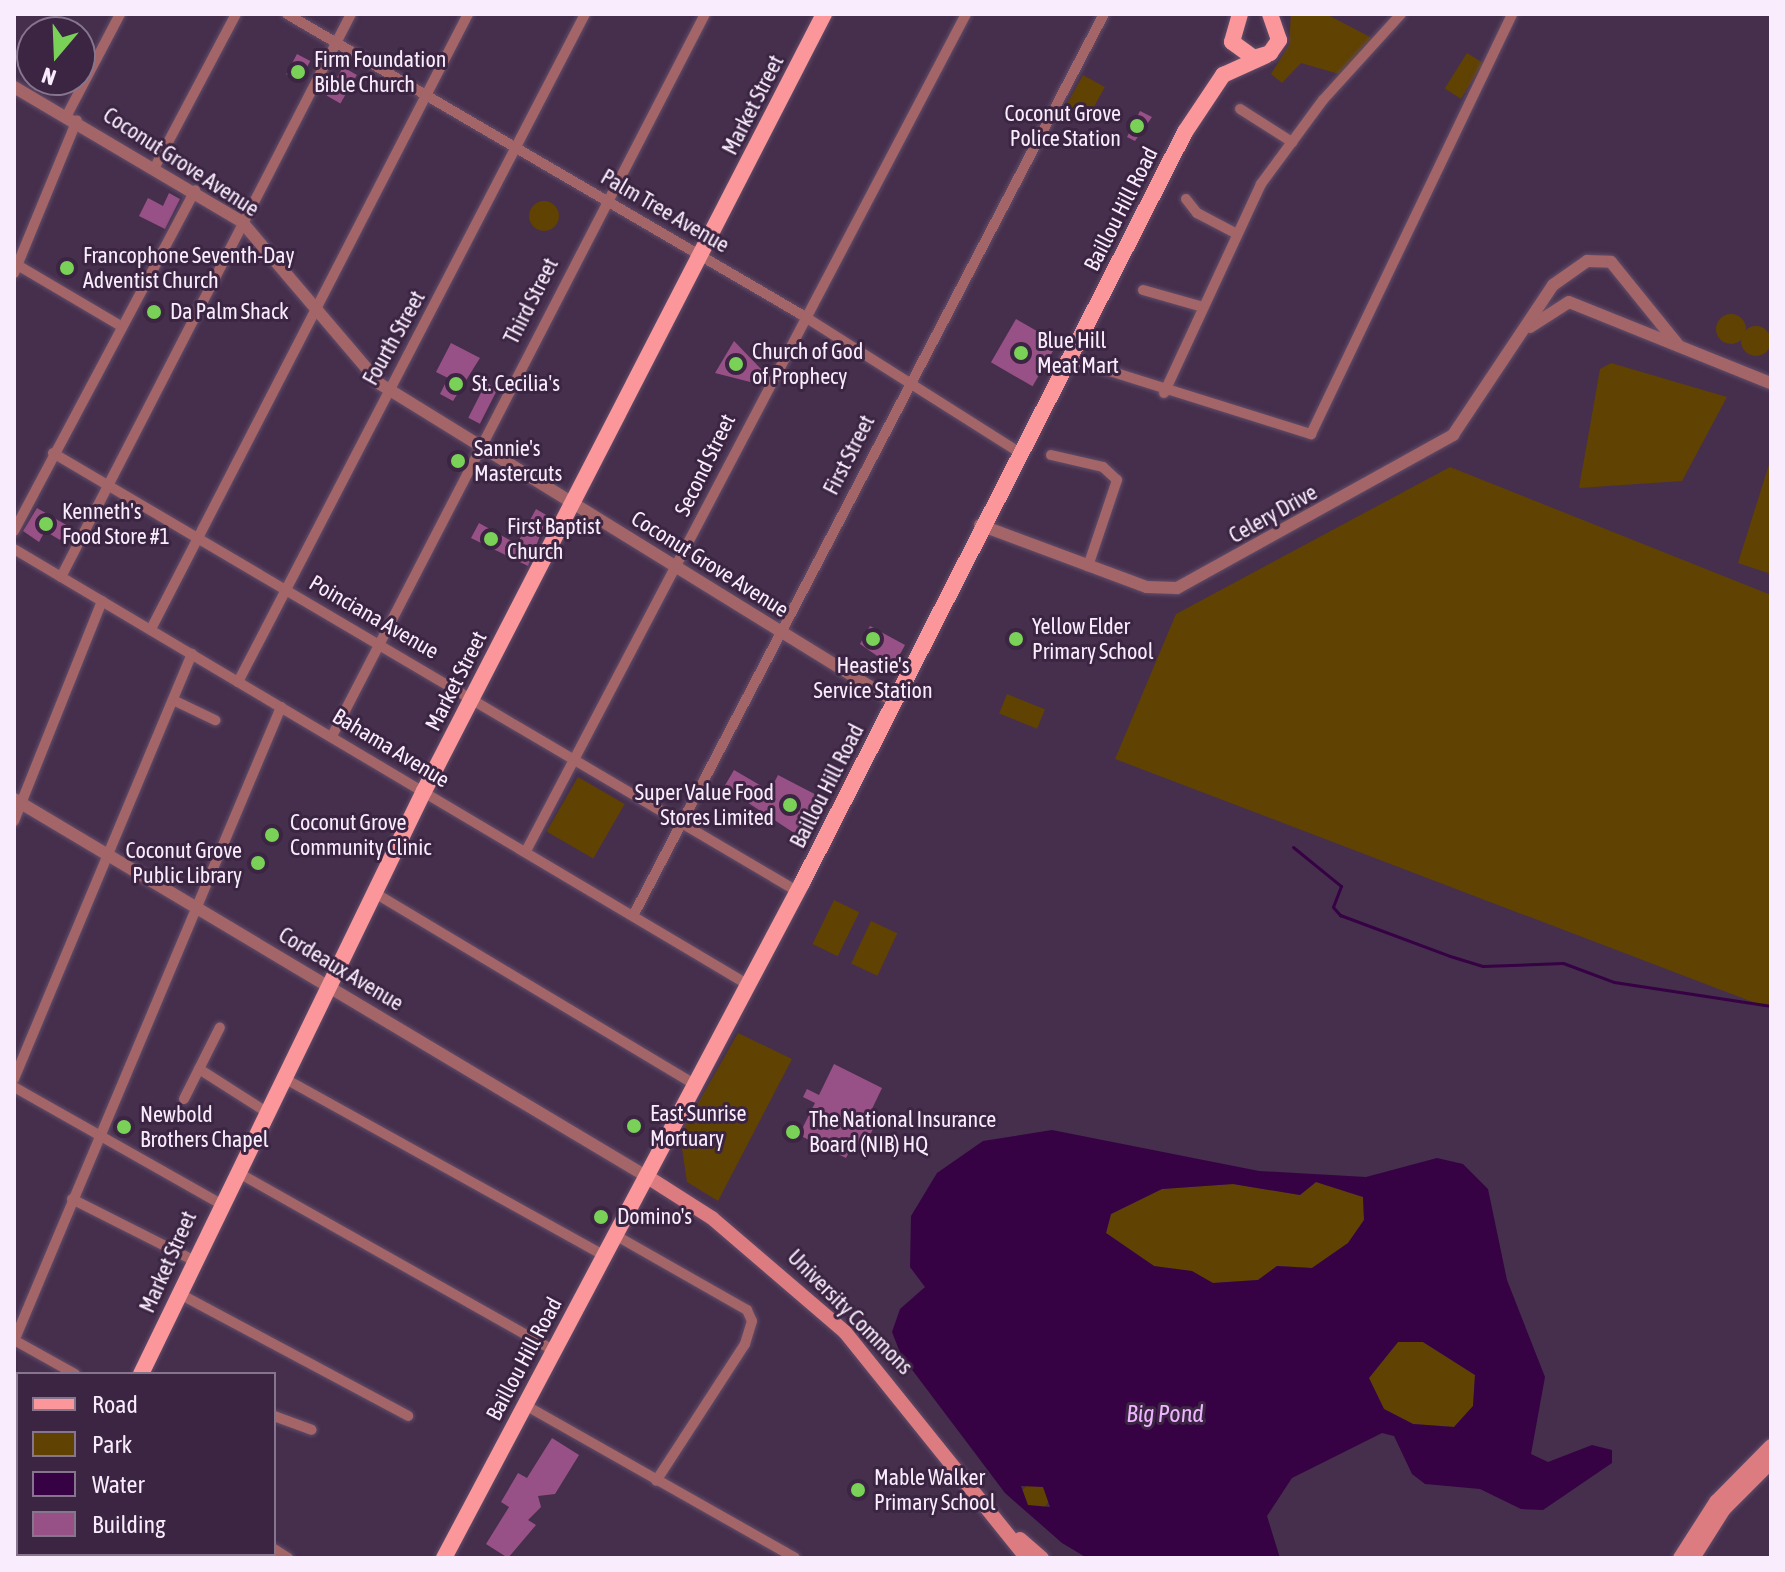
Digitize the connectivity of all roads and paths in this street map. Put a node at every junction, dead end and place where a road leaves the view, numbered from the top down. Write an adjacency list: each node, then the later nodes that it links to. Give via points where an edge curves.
1 (120, 14): 21 (street)
2 (236, 14): 24 (street)
3 (287, 14): 16 (street, Palm Tree Avenue)
4 (351, 14): 16 (street)
5 (468, 14): 19 (street)
6 (585, 14): 23 (street, Fourth Street)
7 (705, 14): 26 (street, Third Street)
8 (824, 14): 30 (main road, Market Street)
9 (966, 14): 35 (street, Second Street)
10 (1104, 14): 40 (street, First Street)
11 (1217, 14): 12 (main road)
12 (1239, 14): 17 (main road, via 1231,30 1234,46 1249,58)
13 (1512, 14): 43 (street, via 1321,426 1300,436)
14 (1273, 15): 17 (main road, via 1279,40)
15 (1397, 15): 22 (street)
16 (337, 43): 19 (street, Palm Tree Avenue); 28 (street)
17 (1265, 56): 39 (main road, Baillou Hill Road, via 1229,70 1208,92)
18 (14, 87): 21 (street, Coconut Grove Avenue)
19 (427, 95): 23 (street, Palm Tree Avenue); 33 (street)
20 (1240, 109): 22 (street)
21 (72, 117): 24 (street, Coconut Grove Avenue); 31 (street)
22 (1292, 142): 29 (street)
23 (520, 149): 26 (street, Palm Tree Avenue); 42 (street, Fourth Street)
24 (156, 165): 25 (street, Coconut Grove Avenue)
25 (195, 190): 28 (street, Coconut Grove Avenue); 36 (street)
26 (605, 199): 30 (street, Palm Tree Avenue); 44 (street, Third Street)
27 (1186, 199): 29 (street, via 1197,213)
28 (242, 222): 33 (street, Coconut Grove Avenue); 48 (street)
29 (1237, 234): 34 (street)
30 (701, 255): 35 (street, Palm Tree Avenue); 49 (main road, Market Street)
31 (15, 267): 36 (street)
32 (1143, 290): 34 (street)
33 (312, 307): 42 (street, Coconut Grove Avenue, via 360,367); 52 (street)
34 (1203, 307): 43 (street)
35 (802, 315): 40 (street, Palm Tree Avenue); 54 (street, Second Street)
36 (121, 326): 46 (street)
37 (1530, 327): 38 (street, Celery Drive, via 1569,302); 38 (street, Celery Drive, via 1553,285 1601,260 1618,270); 55 (street, Celery Drive, via 1453,435 1198,579 1165,590)
38 (1679, 346): 41 (street, Celery Drive)
39 (1068, 358): 43 (street); 45 (main road, Baillou Hill Road)
40 (908, 382): 45 (street, Palm Tree Avenue); 60 (street, First Street)
41 (1771, 383)
42 (388, 389): 44 (street, Coconut Grove Avenue); 57 (street, Fourth Street)
43 (1164, 393)
44 (479, 449): 49 (street, Coconut Grove Avenue); 61 (street, Third Street)
45 (1017, 451): 50 (main road, Baillou Hill Road)
46 (53, 453): 48 (street, Poinciana Avenue); 51 (street)
47 (1051, 455): 55 (street, via 1103,467 1117,480)
48 (109, 486): 52 (street, Poinciana Avenue); 56 (street)
49 (572, 502): 54 (street, Coconut Grove Avenue); 64 (main road, Market Street)
50 (980, 525): 55 (street, Celery Drive); 66 (main road, Baillou Hill Road)
51 (14, 531)
52 (197, 538): 57 (street, Poinciana Avenue); 59 (street)
53 (14, 549): 56 (street, Bahama Avenue)
54 (677, 566): 60 (street, Coconut Grove Avenue); 70 (street, Second Street)
55 (1088, 566)
56 (61, 577): 58 (street, Bahama Avenue)
57 (288, 591): 61 (street, Poinciana Avenue); 63 (street, Fourth Street)
58 (102, 601): 59 (street, Bahama Avenue); 72 (street)
59 (151, 629): 62 (street, Bahama Avenue)
60 (782, 632): 66 (street, Coconut Grove Avenue); 74 (street, First Street)
61 (381, 644): 64 (street, Poinciana Avenue); 69 (street, Third Street)
62 (192, 654): 63 (street, Bahama Avenue); 65 (street)
63 (238, 682): 67 (street, Bahama Avenue)
64 (472, 698): 70 (street, Poinciana Avenue); 71 (main road, Market Street)
65 (173, 700): 68 (street); 76 (street)
66 (895, 702): 77 (main road, Baillou Hill Road)
67 (281, 707): 69 (street, Bahama Avenue); 79 (street)
68 (215, 720)
69 (332, 736): 71 (street, Bahama Avenue)
70 (575, 759): 74 (street, Poinciana Avenue); 75 (street, Second Street)
71 (424, 791): 75 (street, Bahama Avenue); 78 (main road, Market Street)
72 (18, 801): 73 (street); 76 (street, Cordeaux Avenue)
73 (14, 821)
74 (681, 825): 77 (street, Poinciana Avenue); 80 (street, First Street)
75 (526, 851): 80 (street, Bahama Avenue)
76 (110, 855): 79 (street, Cordeaux Avenue); 86 (street)
77 (797, 891): 81 (main road, Baillou Hill Road)
78 (375, 893): 82 (main road, Market Street); 87 (street)
79 (198, 906): 82 (street, Cordeaux Avenue); 91 (street)
80 (633, 916): 81 (street, Bahama Avenue)
81 (747, 984): 87 (main road, Baillou Hill Road)
82 (329, 985): 85 (main road, Market Street); 93 (street, Cordeaux Avenue)
83 (220, 1027): 84 (street)
84 (199, 1069): 89 (street); 90 (street)
85 (282, 1077): 90 (main road, Market Street); 97 (street)
86 (14, 1079)
87 (694, 1084): 93 (main road, Baillou Hill Road)
88 (14, 1087): 91 (street)
89 (184, 1099)
90 (265, 1111): 92 (main road, Market Street)
91 (99, 1133): 94 (street); 95 (street)
92 (235, 1171): 95 (main road, Market Street); 101 (street)
93 (646, 1176): 96 (main road, Baillou Hill Road); 111 (main road, University Commons, via 712,1218 840,1326 899,1391)
94 (72, 1199): 98 (street); 100 (street)
95 (219, 1203): 98 (main road, Market Street)
96 (615, 1235): 97 (main road, Baillou Hill Road); 110 (street, via 747,1310 752,1321 745,1344)
97 (603, 1255): 101 (main road, Baillou Hill Road)
98 (193, 1260): 99 (main road, Market Street)
99 (178, 1293): 103 (main road, Market Street); 105 (street)
100 (14, 1340): 102 (street)
101 (555, 1351): 104 (main road, Baillou Hill Road)
102 (71, 1372)
103 (146, 1372)
104 (525, 1405): 110 (street); 112 (main road, Baillou Hill Road)
105 (408, 1416)
106 (276, 1417): 107 (street)
107 (312, 1430)
108 (1771, 1446): 116 (main road, via 1716,1502)
109 (1771, 1462): 117 (main road, via 1724,1509)
110 (656, 1481): 113 (street)
111 (990, 1513): 114 (main road, University Commons); 115 (main road, University Commons)
112 (444, 1558)
113 (795, 1558)
114 (1027, 1558)
115 (1042, 1558)
116 (1680, 1558)
117 (1693, 1558)

